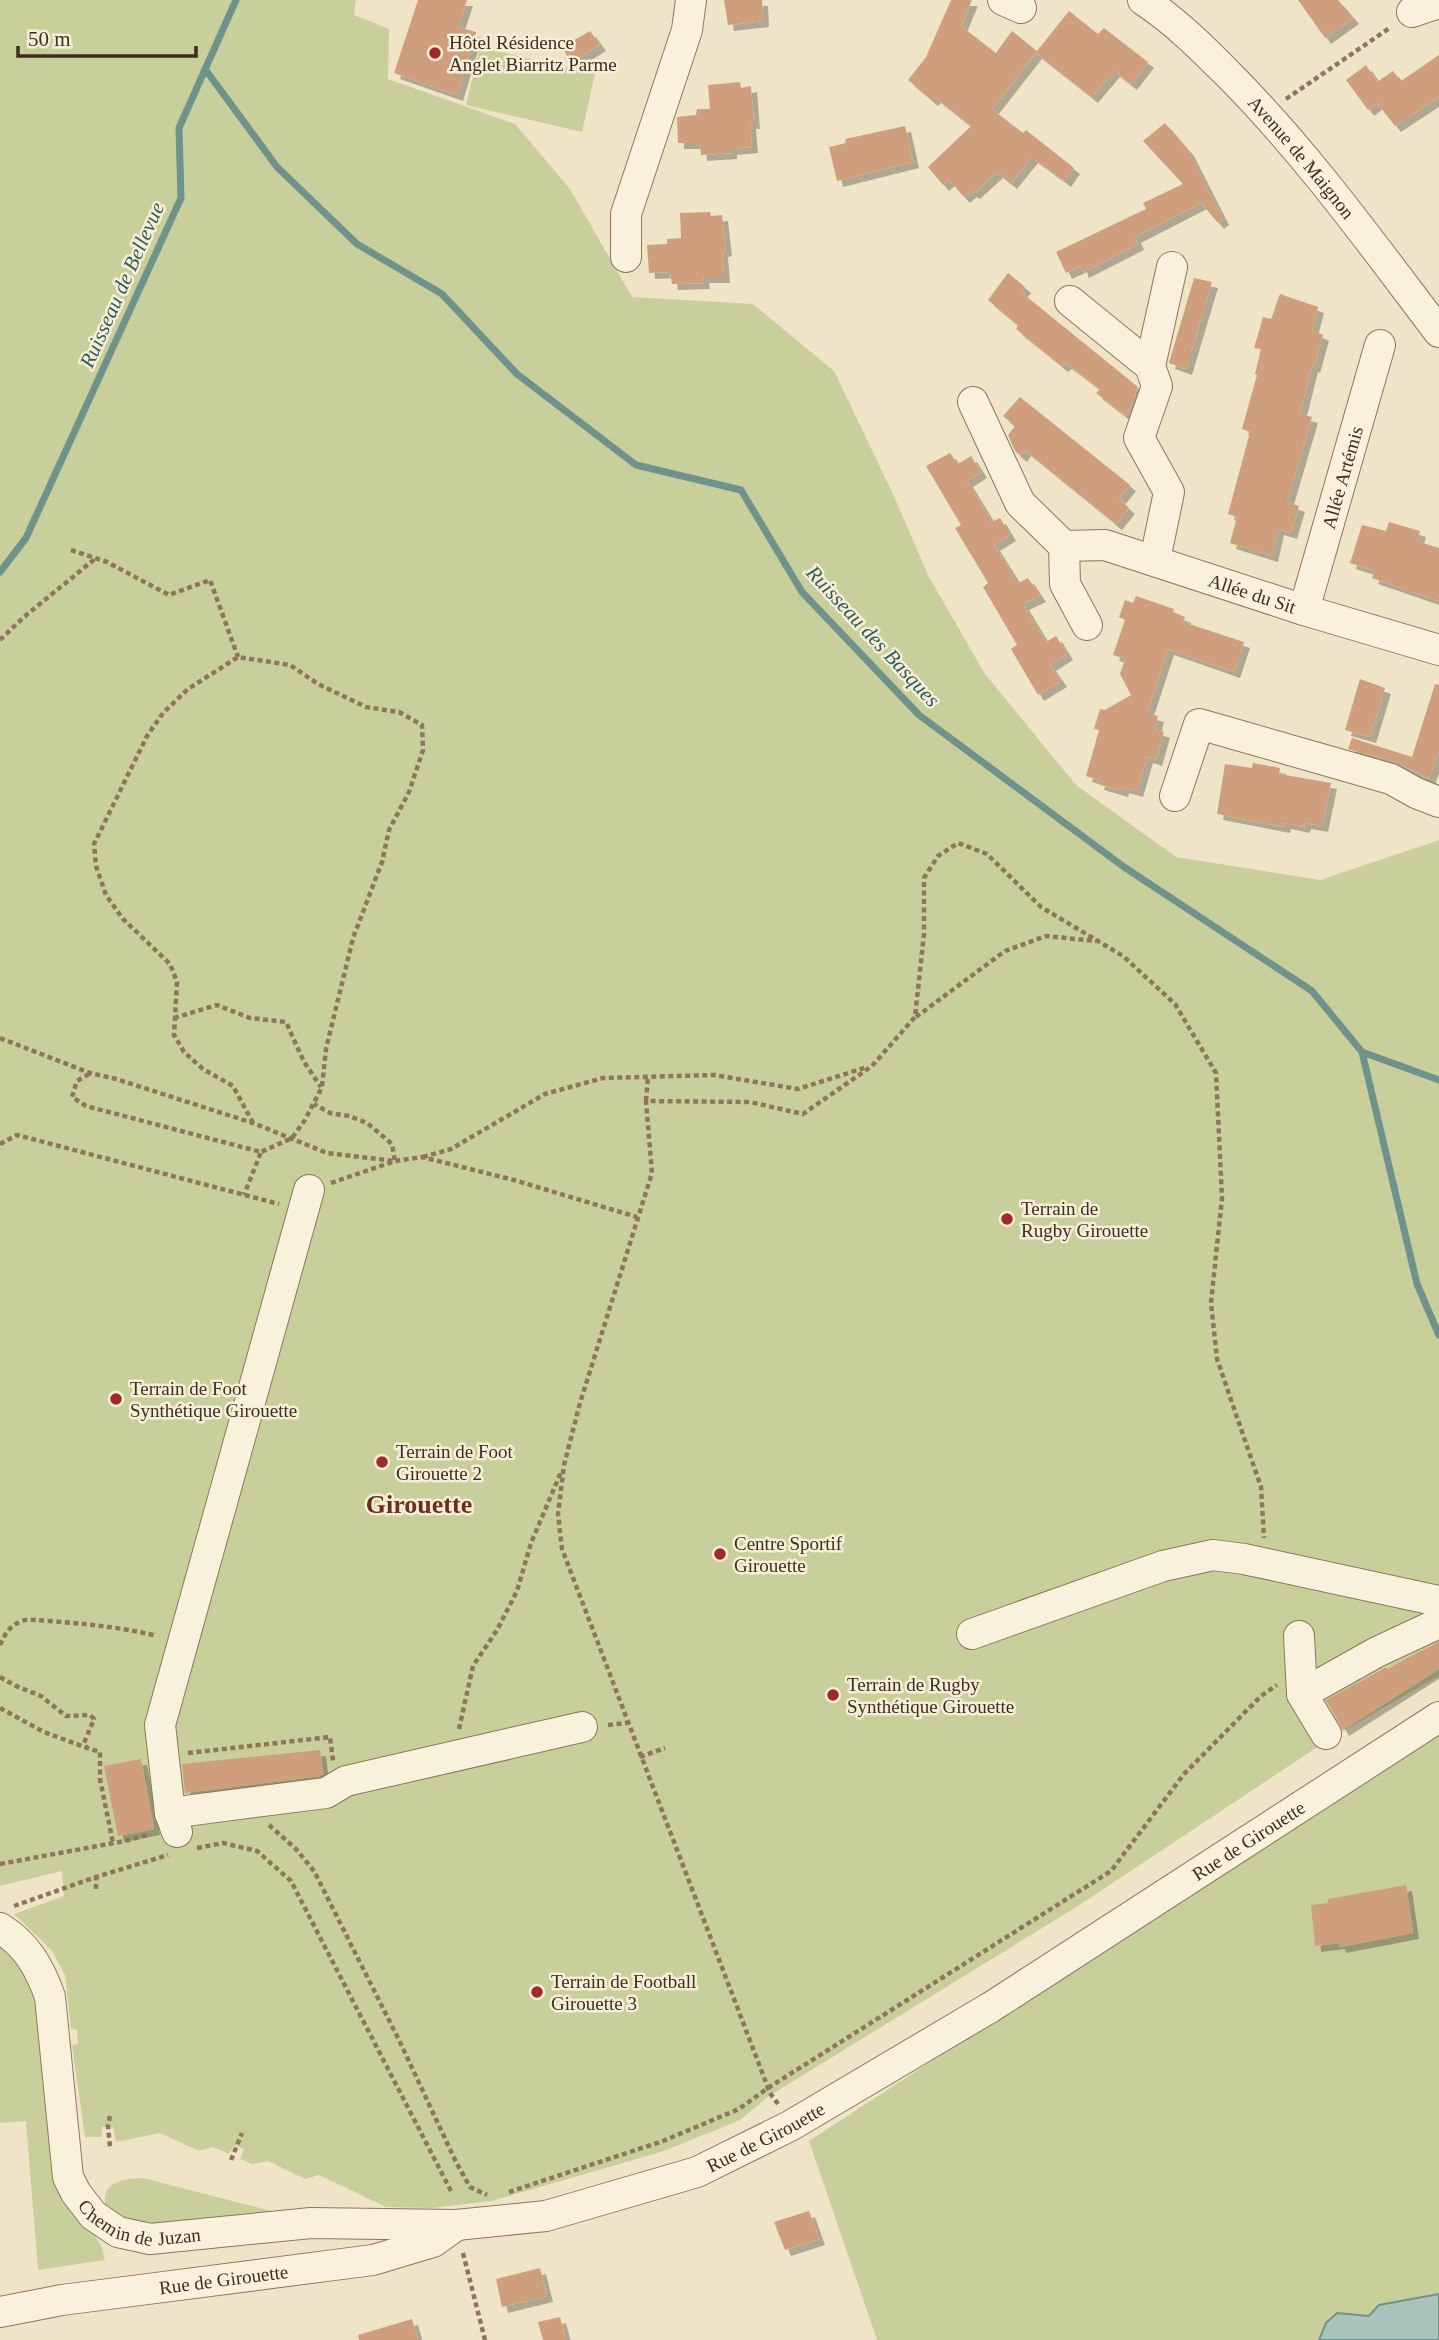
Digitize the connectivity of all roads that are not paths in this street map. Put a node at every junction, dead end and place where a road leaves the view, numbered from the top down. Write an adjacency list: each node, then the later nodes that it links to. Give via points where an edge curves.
1 (691, 0): 3 (street, via 687,30 626,214)
2 (1143, 0): 6 (street, Avenue de Maignon, via 1202,48 1250,96)
3 (626, 257)
4 (1172, 267): 8 (street)
5 (1070, 301): 8 (street)
6 (1439, 332)
7 (1380, 345): 12 (street, Allée Artémis)
8 (1150, 366): 11 (street, via 1157,386 1139,438 1169,492)
9 (973, 402): 10 (street, via 1020,503)
10 (1064, 546): 11 (street, Allée du Sit, via 1105,545); 13 (street, via 1065,584)
11 (1153, 560): 12 (street, Allée du Sit)
12 (1304, 610): 14 (street, Allée du Sit)
13 (1087, 625)
14 (1439, 650)
15 (1175, 796): 16 (street, via 1199,724 1391,779)
16 (1439, 802)
17 (309, 1190): 24 (street, via 160,1725 178,1835 253,1802 326,1793 346,1781)
18 (1439, 1601): 20 (street, via 1213,1555 1163,1566)
19 (1439, 1623): 22 (street)
20 (972, 1634)
21 (1299, 1636): 22 (street)
22 (1302, 1681): 25 (street)
23 (1439, 1717): 27 (street, Rue de Girouette, via 991,2007 790,2126 697,2172 546,2216)
24 (582, 1727)
25 (1326, 1734)
26 (6, 1918): 27 (street, Chemin de Juzan, via 42,1972 50,1997 68,2177 93,2215 118,2232 150,2239 311,2223)
27 (456, 2225): 28 (street, Rue de Girouette, via 433,2242 373,2260)
28 (0, 2312)

